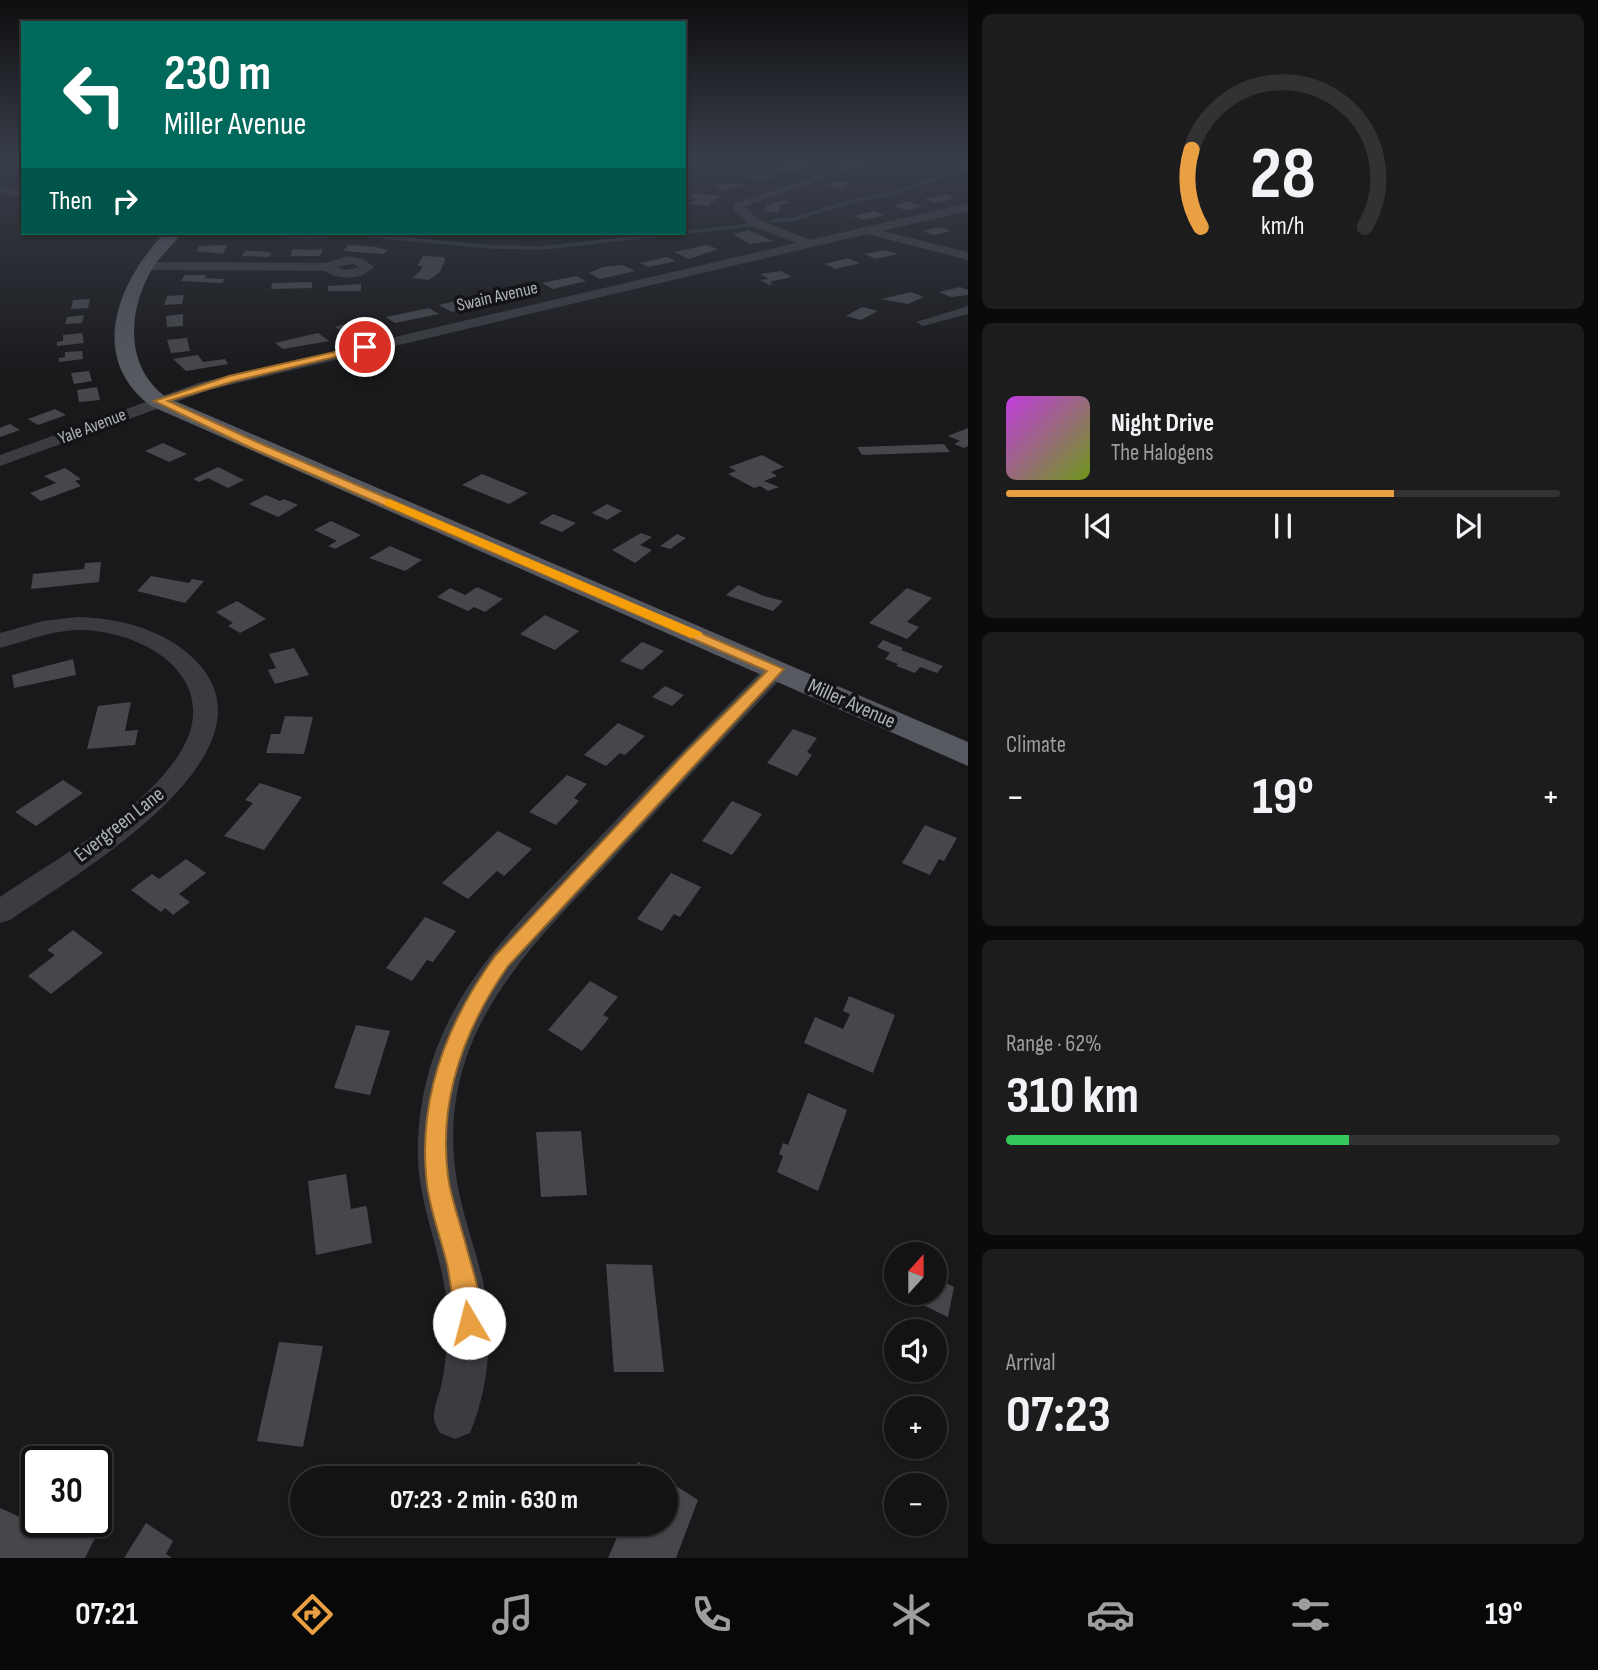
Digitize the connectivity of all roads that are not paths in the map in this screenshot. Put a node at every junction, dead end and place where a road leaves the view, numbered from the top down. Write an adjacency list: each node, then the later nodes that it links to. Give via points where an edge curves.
1 (782, 233): 5 (street)
2 (859, 233): 5 (street, Swain Avenue)
3 (873, 233): 6 (street)
4 (172, 235): 7 (main road, Yale Avenue)
5 (809, 244): 11 (street, Swain Avenue, via 232,379)
6 (968, 256)
7 (145, 266): 8 (street); 11 (main road, Yale Avenue, via 126,306 125,338 138,380)
8 (328, 267)
9 (968, 310): 10 (street)
10 (923, 322)
11 (159, 401): 12 (street, Yale Avenue); 14 (main road, Miller Avenue)
12 (0, 461)
13 (0, 641): 16 (street, Evergreen Lane, via 54,626 125,629 167,648 187,664 202,683 206,704 198,745 165,789)
14 (777, 669): 15 (main road, Miller Avenue); 17 (street, via 501,961 457,1035 444,1077 436,1129 437,1177 469,1323 467,1369)
15 (968, 755)
16 (0, 912)
17 (455, 1418)

